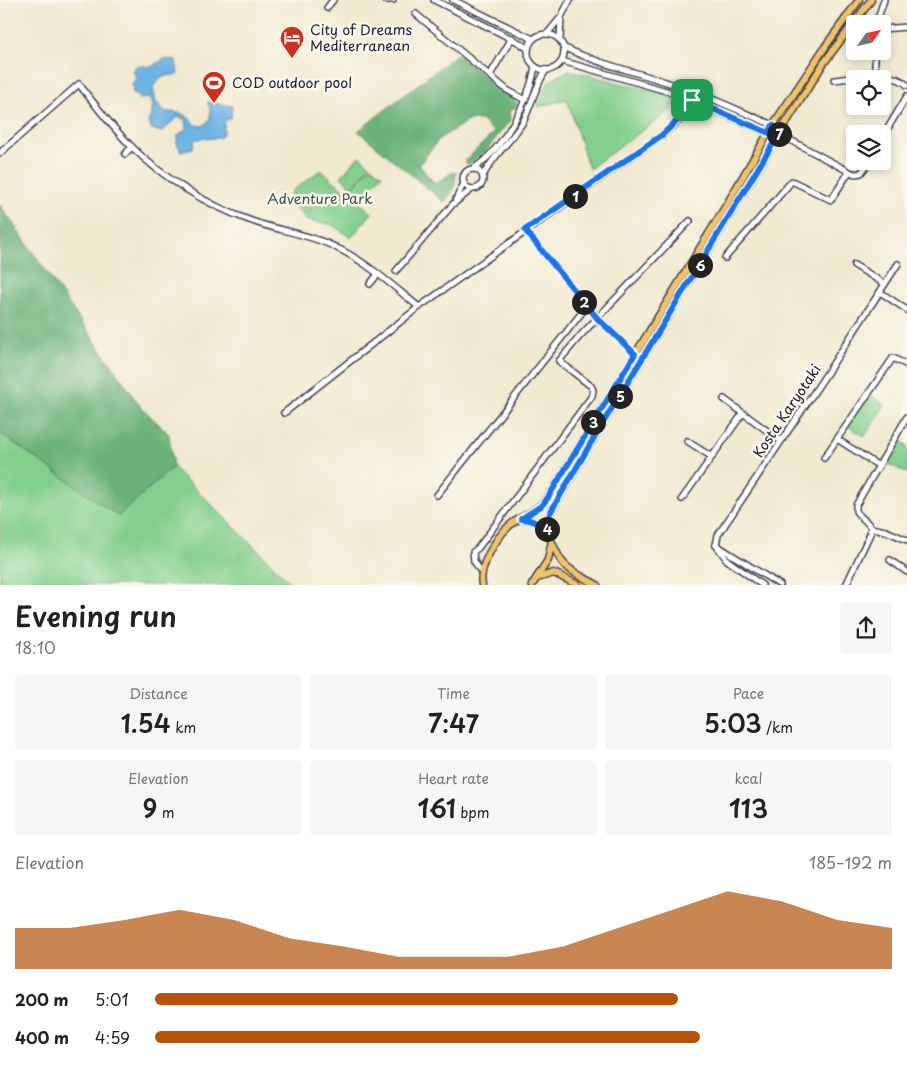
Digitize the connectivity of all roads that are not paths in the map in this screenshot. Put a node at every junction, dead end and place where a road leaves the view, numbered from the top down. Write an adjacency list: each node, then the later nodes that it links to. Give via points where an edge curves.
1 (334, 0): 10 (street)
2 (385, 0): 3 (street)
3 (393, 0)
4 (434, 0): 17 (street)
5 (454, 0): 18 (street)
6 (570, 0): 13 (street)
7 (859, 0): 33 (main road)
8 (871, 0): 36 (main road, via 823,64)
9 (884, 0): 12 (street)
10 (327, 8)
11 (416, 14): 25 (street)
12 (879, 15)
13 (561, 18): 16 (street); 19 (street)
14 (907, 27): 15 (street)
15 (891, 28)
16 (547, 34): 18 (street); 19 (street)
17 (512, 38): 21 (street); 25 (street)
18 (533, 39): 21 (street)
19 (560, 40): 20 (street)
20 (563, 47): 22 (street); 33 (street, via 612,67 693,91)
21 (528, 49): 23 (street, via 528,57)
22 (562, 61): 24 (street); 32 (street)
23 (535, 67): 24 (street); 31 (street)
24 (546, 70): 43 (street, via 524,120)
25 (490, 74): 31 (street)
26 (891, 77): 29 (street)
27 (846, 79): 28 (street)
28 (834, 80)
29 (907, 85)
30 (907, 96): 34 (street)
31 (525, 100): 40 (street, via 503,138)
32 (692, 100): 35 (street); 48 (street, via 683,115 662,135)
33 (773, 125): 35 (main road); 36 (street)
34 (890, 125)
35 (769, 133): 36 (street); 61 (main road)
36 (779, 134): 42 (street); 77 (main road, via 595,436 550,513)
37 (132, 147): 38 (street, via 79,84); 39 (street); 53 (street, via 168,178 203,199 247,220 330,245)
38 (0, 153)
39 (125, 154)
40 (473, 169): 43 (street); 44 (street, via 464,174)
41 (863, 170): 42 (street, via 855,174)
42 (849, 172): 49 (street, via 831,200 792,181)
43 (483, 176): 45 (street, via 481,186)
44 (464, 183): 45 (street); 46 (street)
45 (472, 189): 46 (street)
46 (453, 204): 52 (street)
47 (690, 221): 60 (street)
48 (525, 230): 57 (street); 58 (street)
49 (725, 258)
50 (898, 264): 55 (street, Kosta Karyotaki)
51 (854, 265): 55 (street)
52 (396, 272)
53 (378, 274): 54 (street); 58 (street)
54 (370, 284)
55 (885, 284): 56 (street, Kosta Karyotaki)
56 (880, 292): 59 (street); 69 (street, Kosta Karyotaki)
57 (587, 306): 60 (street); 73 (street)
58 (419, 307): 64 (street)
59 (907, 310)
60 (598, 319): 61 (street); 82 (street, via 559,362 591,386 592,396)
61 (635, 354): 75 (main road, via 547,499)
62 (907, 365): 67 (street, via 893,358)
63 (724, 399): 65 (street)
64 (284, 413)
65 (743, 413): 69 (street); 70 (street)
66 (907, 417): 72 (street)
67 (837, 439): 71 (street); 72 (street)
68 (688, 441): 70 (street)
69 (781, 441): 80 (street, Kosta Karyotaki, via 718,535)
70 (712, 457): 74 (street)
71 (824, 458)
72 (879, 466): 76 (street, via 856,505 859,516)
73 (436, 495)
74 (682, 499)
75 (521, 519): 77 (main road, via 538,522); 81 (main road, via 509,526)
76 (871, 528): 78 (street); 93 (street)
77 (546, 530): 79 (main road)
78 (907, 540)
79 (551, 544): 86 (main road, via 548,560); 90 (main road, via 566,566)
80 (716, 545): 91 (street, via 727,560); 92 (street)
81 (493, 546): 82 (street); 84 (main road)
82 (478, 548): 84 (street, via 473,552 474,561)
83 (890, 560): 85 (street)
84 (481, 572): 87 (main road)
85 (907, 572)
86 (537, 578): 88 (main road); 89 (main road, via 554,573)
87 (482, 585)
88 (532, 585)
89 (578, 585)
90 (597, 585)
91 (762, 585)
92 (780, 585)
93 (846, 585)

